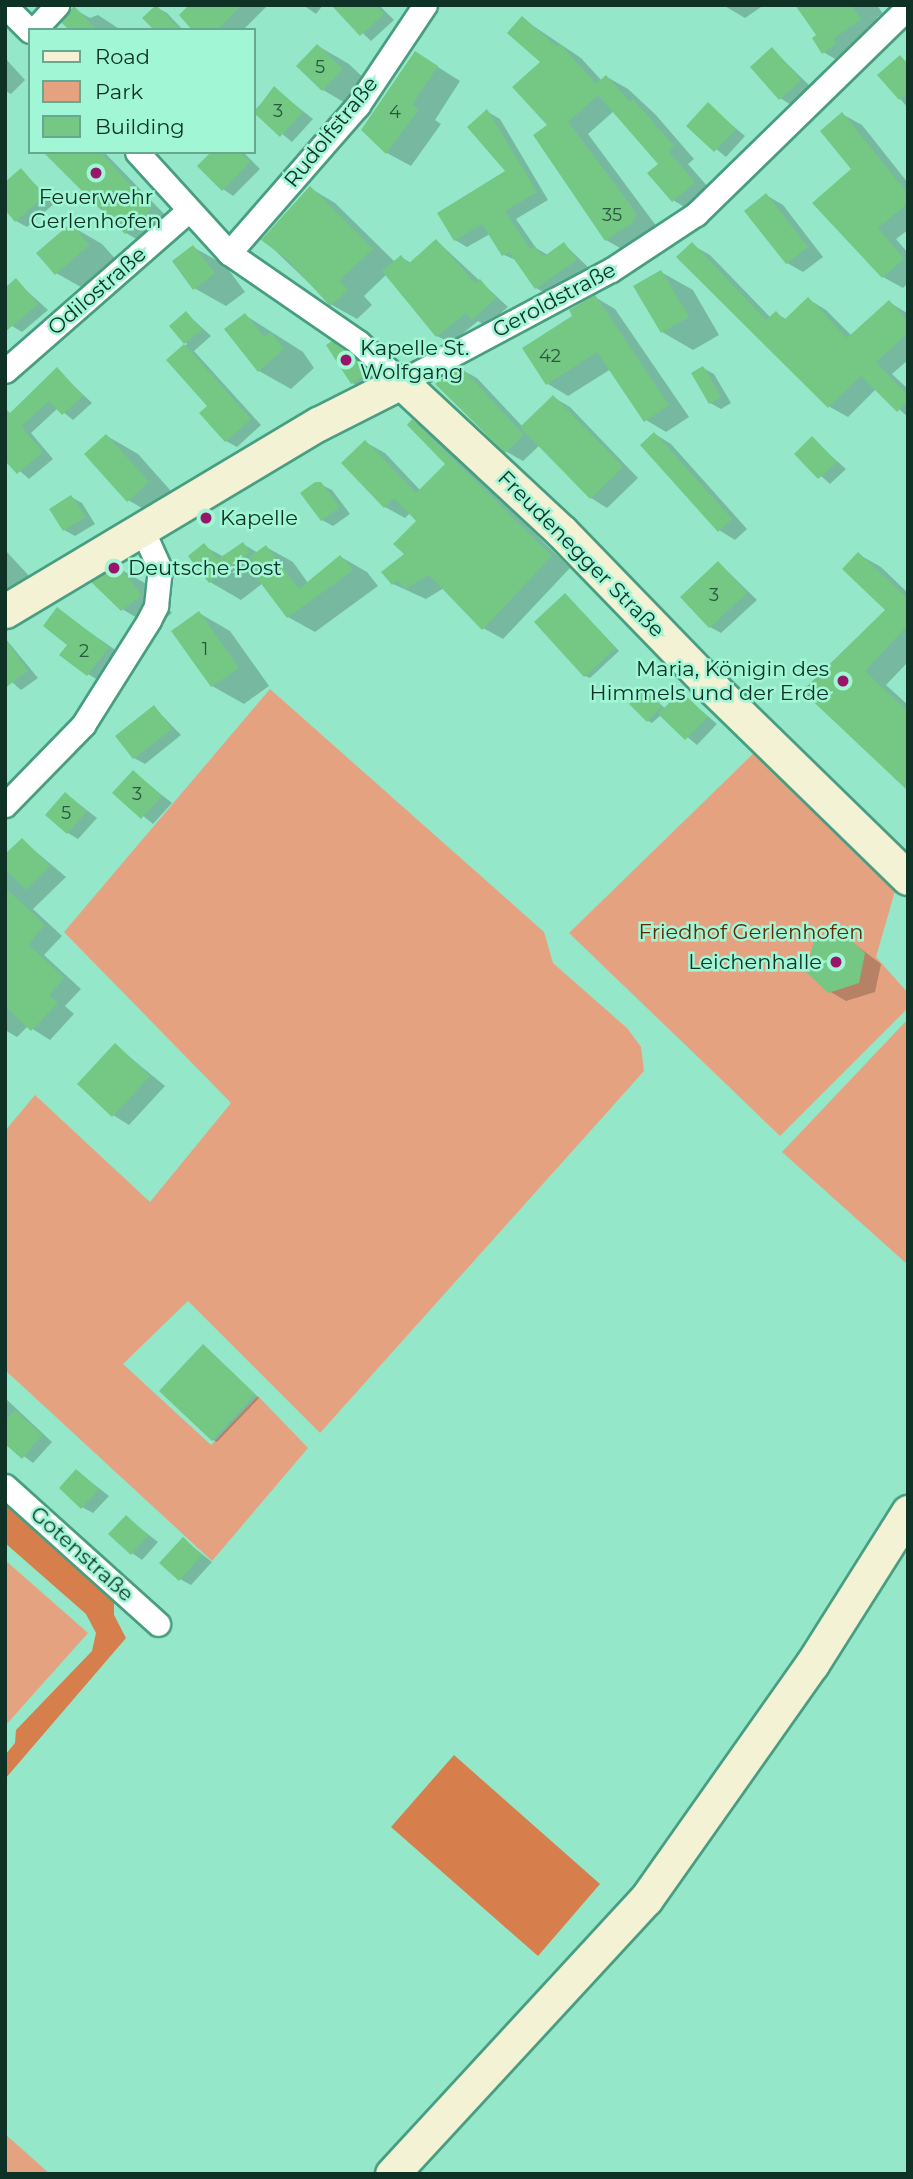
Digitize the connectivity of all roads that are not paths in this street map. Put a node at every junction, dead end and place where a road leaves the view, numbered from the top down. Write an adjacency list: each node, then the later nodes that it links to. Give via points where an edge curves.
1 (57, 5): 6 (street)
2 (425, 5): 9 (street, Rudolfstraße, via 358,105)
3 (908, 7): 11 (street, Geroldstraße, via 696,215 611,270)
4 (8, 12): 5 (street)
5 (28, 28)
6 (35, 28)
7 (139, 154): 8 (street)
8 (188, 210): 9 (street); 10 (street, Odilostraße)
9 (229, 253): 11 (street, via 358,342)
10 (5, 371)
11 (401, 382): 12 (street, Geroldstraße, via 318,424); 15 (street, Freudenegger Straße, via 562,532 713,688)
12 (142, 529): 13 (street, Geroldstraße); 14 (street, via 160,569 156,606 83,726)
13 (5, 611)
14 (5, 805)
15 (908, 878)
16 (5, 1486): 18 (street, Gotenstraße)
17 (908, 1512): 19 (street, via 812,1664 646,1899)
18 (158, 1624)
19 (392, 2174)

